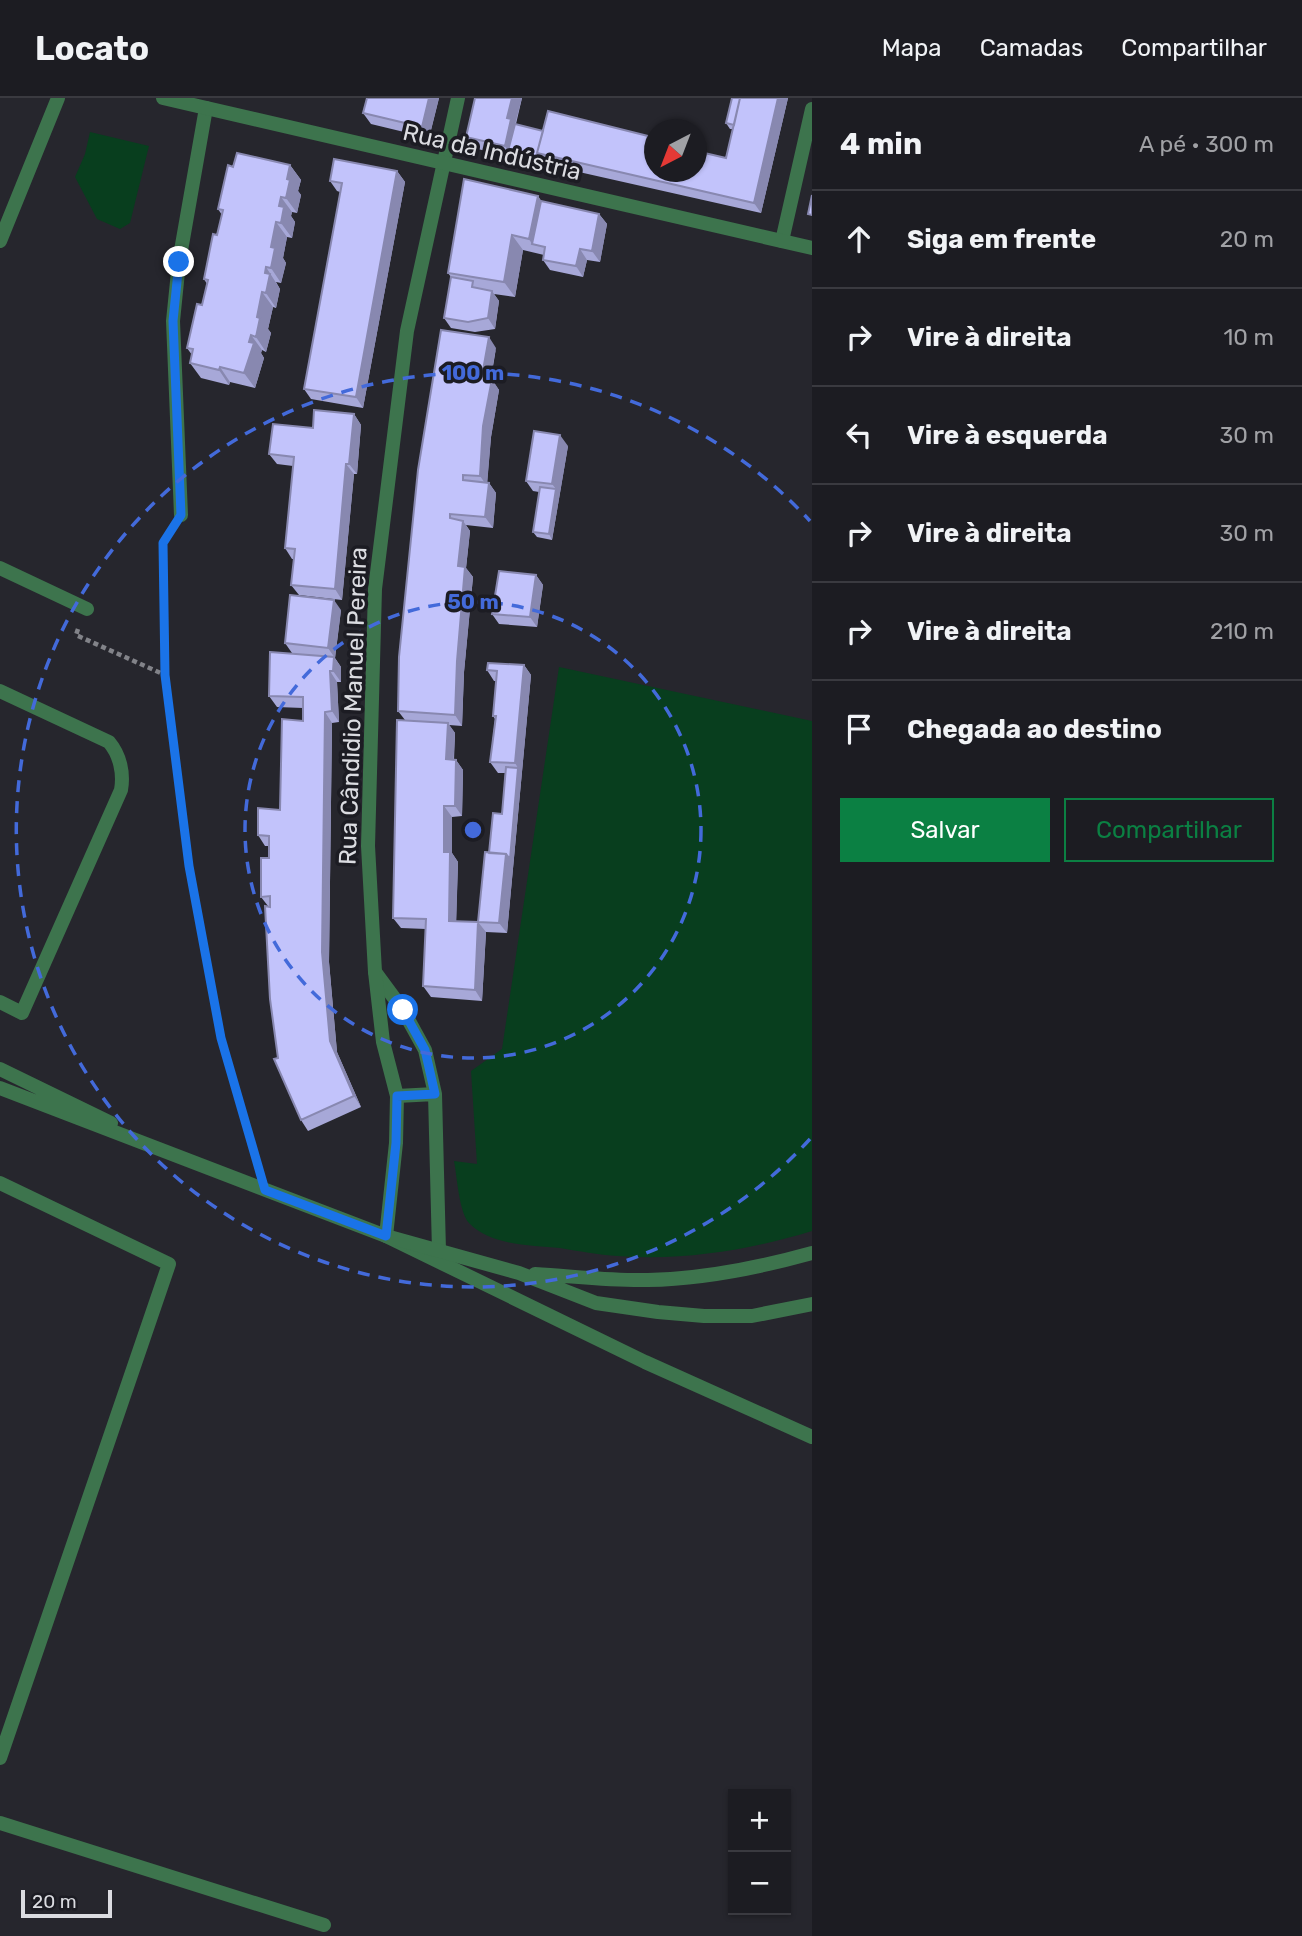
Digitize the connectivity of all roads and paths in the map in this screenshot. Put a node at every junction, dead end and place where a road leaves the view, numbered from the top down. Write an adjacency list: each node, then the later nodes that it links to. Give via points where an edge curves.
1 (58, 98): 7 (street)
2 (163, 98): 4 (street, Rua da Indústria)
3 (458, 98): 6 (street, Rua Cândidio Manuel Pereira)
4 (206, 108): 6 (street, Rua da Indústria); 10 (street, via 173,321)
5 (812, 109): 8 (street)
6 (443, 164): 8 (street, Rua da Indústria); 15 (street, Rua Cândidio Manuel Pereira, via 407,331 375,589 368,846)
7 (0, 241)
8 (782, 241): 9 (street, Rua da Indústria)
9 (812, 248)
10 (181, 515): 13 (path, via 163,543)
11 (0, 568): 12 (street)
12 (87, 609): 13 (path, via 76,635)
13 (165, 675): 23 (path, via 189,866 221,1038)
14 (0, 691): 16 (street, via 109,742 122,769 122,780 22,1013)
15 (375, 972): 19 (street, via 425,1050); 20 (street, Rua Cândidio Manuel Pereira, via 383,1042)
16 (0, 1003)
17 (0, 1069): 21 (street)
18 (0, 1088): 21 (street)
19 (435, 1094): 20 (street); 25 (street)
20 (397, 1096): 24 (street, Rua Cândidio Manuel Pereira)
21 (201, 1166): 23 (street)
22 (0, 1183): 30 (street, via 169,1264)
23 (265, 1190): 24 (street)
24 (386, 1236): 25 (street); 29 (street)
25 (439, 1251): 27 (street)
26 (812, 1253): 27 (street, via 738,1272 696,1277 648,1280)
27 (519, 1273): 28 (street, via 596,1303 658,1312 751,1316)
28 (812, 1304)
29 (812, 1437)
30 (0, 1758)
31 (0, 1823): 32 (street)
32 (324, 1925)

